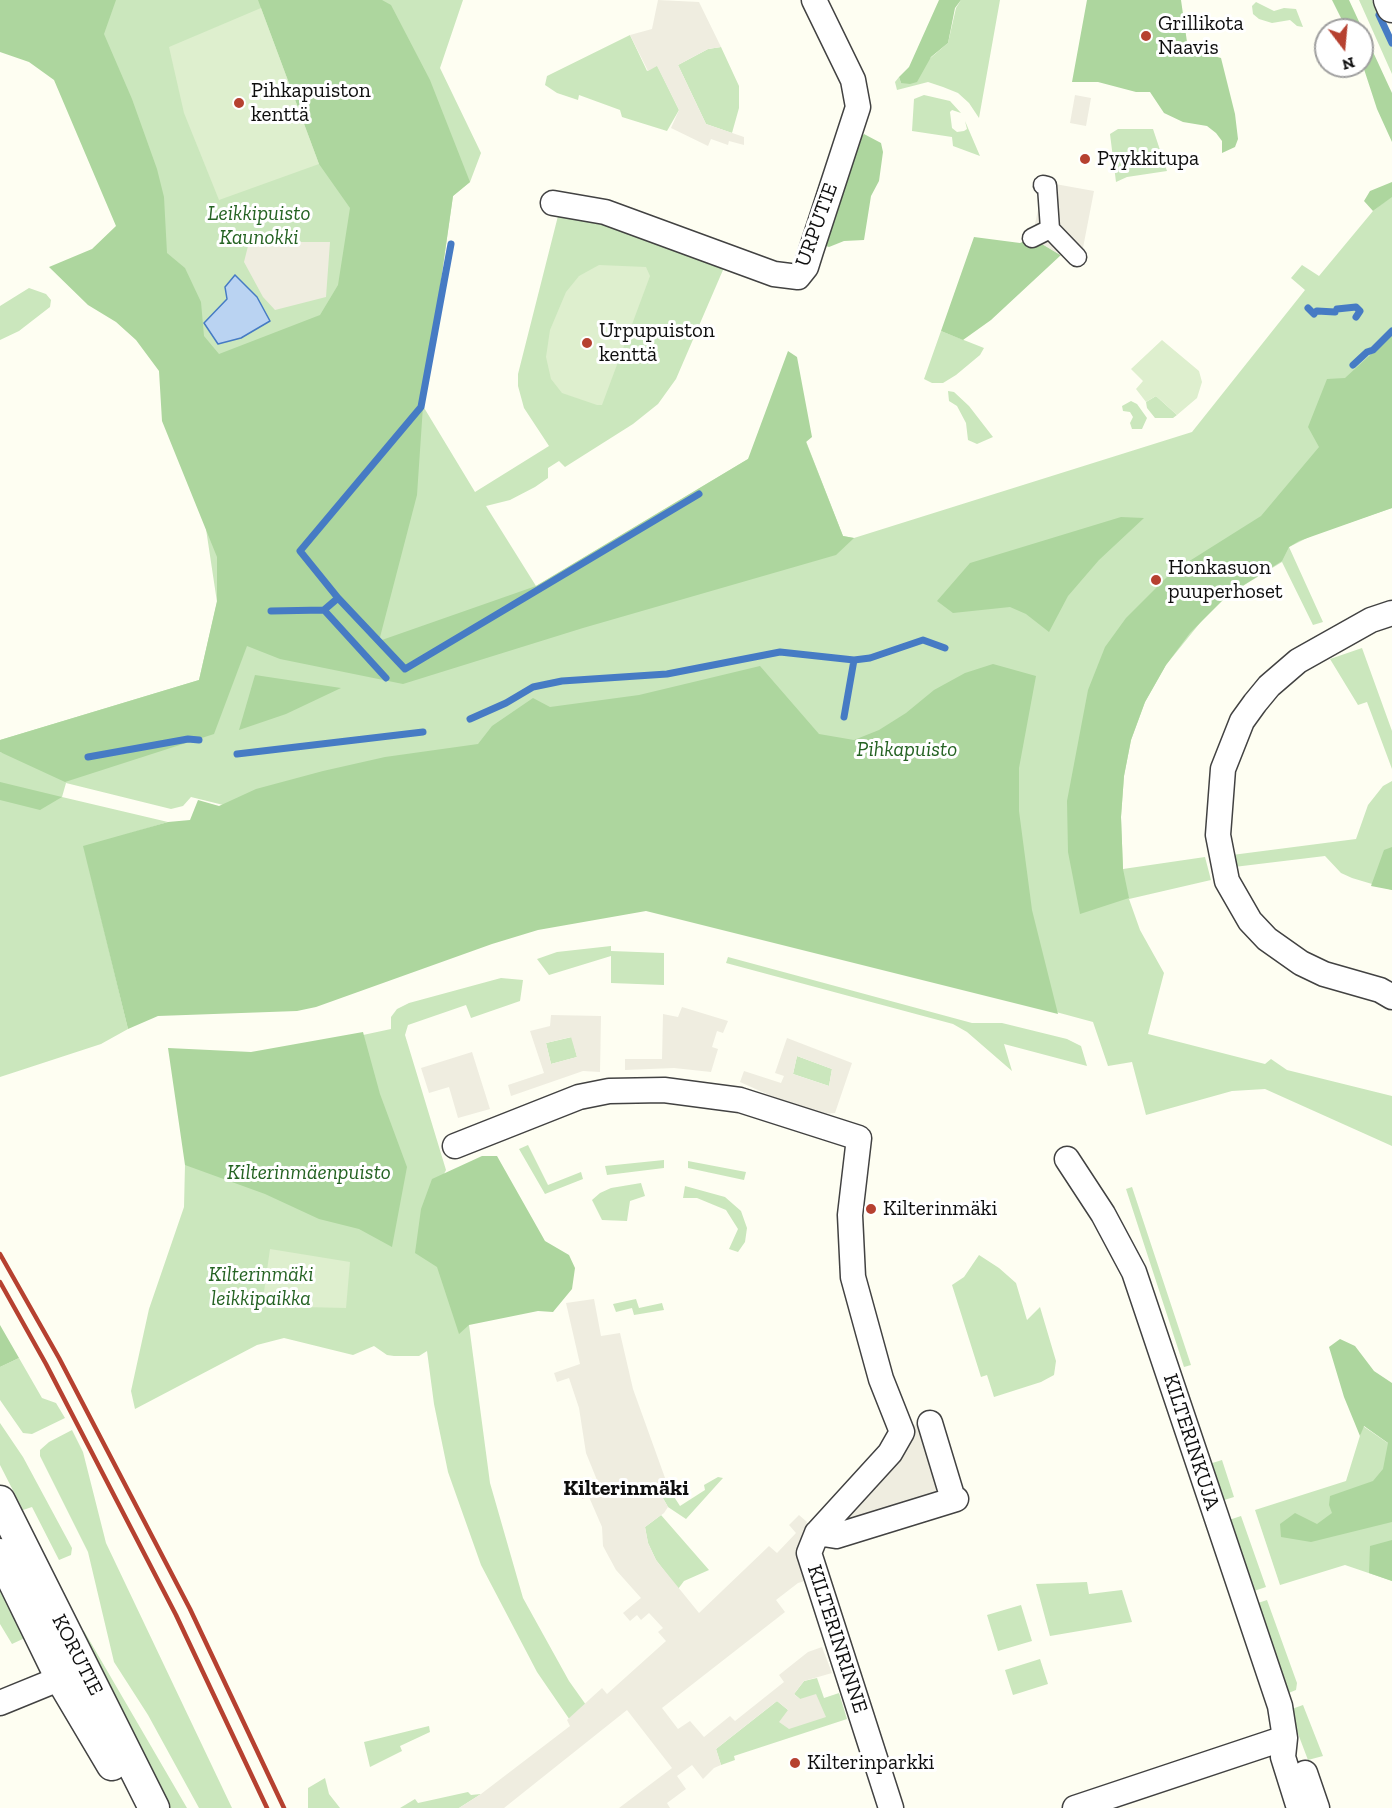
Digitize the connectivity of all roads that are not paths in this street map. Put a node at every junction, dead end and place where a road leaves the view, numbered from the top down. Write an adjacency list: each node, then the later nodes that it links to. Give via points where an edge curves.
1 (814, 0): 5 (street, URPUTIE, via 853,80 858,107 812,251 798,277 774,274 605,212)
2 (1389, 0): 3 (street)
3 (1392, 7)
4 (1046, 185): 6 (street)
5 (553, 203)
6 (1050, 229): 7 (street); 8 (street)
7 (1032, 238)
8 (1077, 258)
9 (1392, 613): 10 (street, via 1371,620 1298,661 1255,703 1242,721 1223,769 1218,835 1227,881 1250,921 1267,939 1300,963)
10 (1392, 997)
11 (455, 1146): 15 (street, KILTERINRINNE, via 579,1097 609,1091 664,1090 740,1100 859,1138 850,1215 853,1277 881,1379 902,1432 890,1453)
12 (1067, 1159): 19 (street, KILTERINKUJA, via 1134,1272 1280,1706)
13 (930, 1423): 15 (street, via 955,1499 836,1536)
14 (0, 1501): 17 (street, KORUTIE)
15 (817, 1533): 22 (street, KILTERINRINNE, via 809,1553)
16 (0, 1554): 17 (street, KORUTIE)
17 (72, 1674): 18 (street); 20 (street, KORUTIE); 21 (street, KORUTIE)
18 (0, 1703)
19 (1285, 1738): 23 (street); 24 (street, KILTERINKUJA, via 1283,1757); 25 (street, via 1298,1753)
20 (140, 1808)
21 (154, 1808)
22 (891, 1808)
23 (1075, 1808)
24 (1299, 1808)
25 (1317, 1808)

